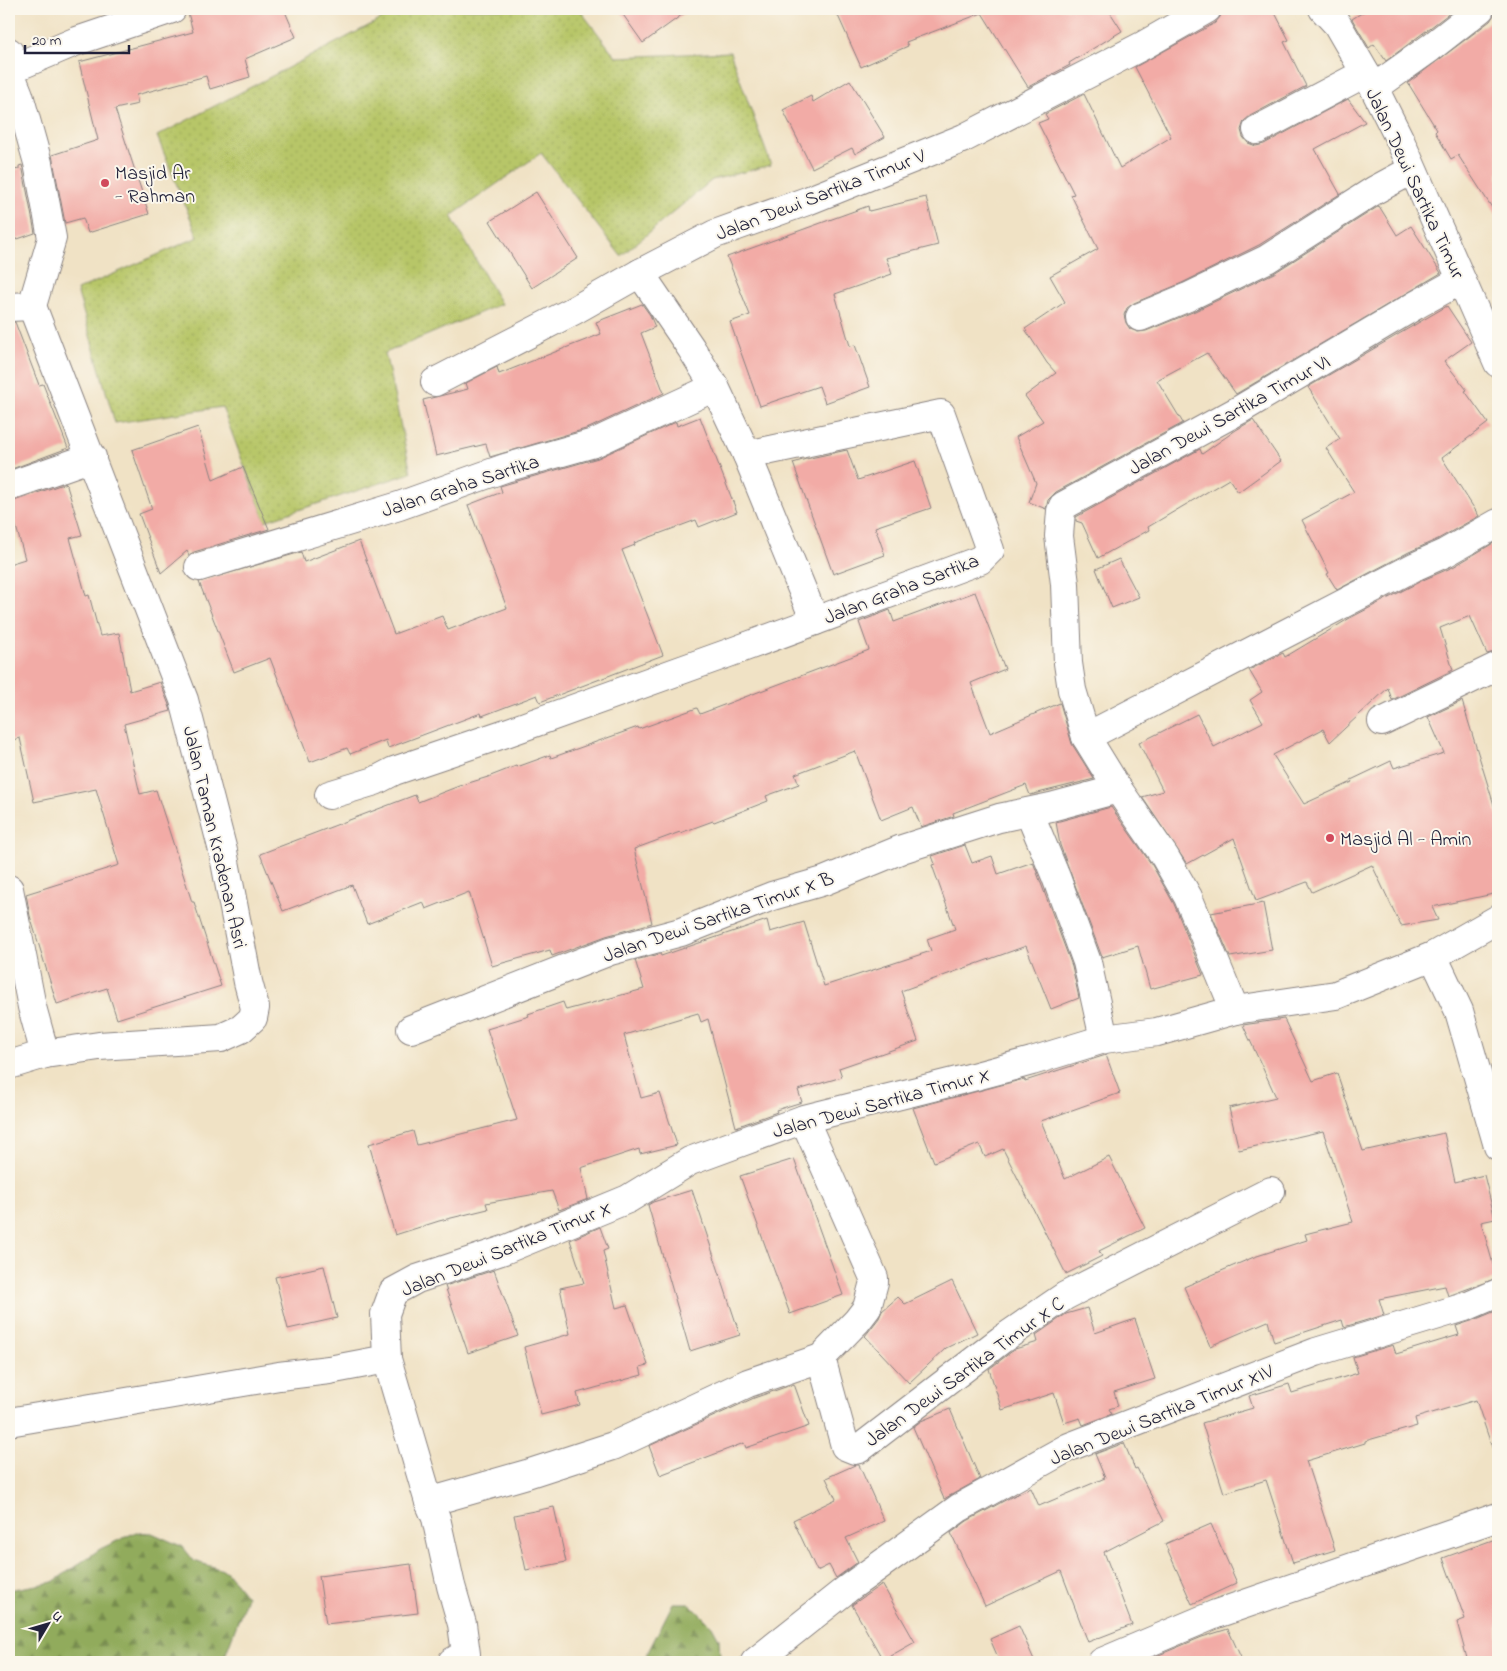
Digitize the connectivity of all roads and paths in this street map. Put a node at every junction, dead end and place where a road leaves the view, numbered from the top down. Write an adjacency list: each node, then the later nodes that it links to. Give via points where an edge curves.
1 (172, 9): 5 (street, Jalan Taman Kradenan Asri)
2 (1206, 9): 9 (street, Jalan Dewi Sartika Timur V, via 1144,45 964,138 807,201 714,234)
3 (1322, 9): 6 (street, Jalan Dewi Sartika Timur, via 1337,24)
4 (1480, 9): 6 (street, via 1430,48)
5 (9, 64): 11 (street, Jalan Taman Kradenan Asri, via 38,163 52,238)
6 (1369, 81): 7 (street); 8 (street, Jalan Dewi Sartika Timur)
7 (1257, 130)
8 (1412, 170): 10 (street, Jalan Dewi Sartika Timur); 12 (street, via 1267,258)
9 (640, 272): 15 (street, Jalan Dewi Sartika Timur V, via 573,311); 16 (street, Jalan Graha Sartika)
10 (1461, 280): 13 (street, Jalan Dewi Sartika Timur); 25 (street, Jalan Dewi Sartika Timur VI, via 1241,409 1063,506 1059,536 1065,584 1068,663)
11 (21, 306): 18 (street, Jalan Taman Kradenan Asri)
12 (1140, 317)
13 (1492, 330): 14 (street, Jalan Dewi Sartika Timur)
14 (1498, 363)
15 (435, 382)
16 (714, 387): 17 (street, Jalan Graha Sartika); 21 (street, Jalan Graha Sartika, via 594,443 505,468 399,506)
17 (747, 455): 22 (street, Jalan Graha Sartika); 22 (street, Jalan Graha Sartika, via 941,414 990,550 980,560)
18 (92, 457): 19 (street); 35 (street, Jalan Taman Kradenan Asri, via 184,700 223,852 255,1008 253,1018 221,1038 98,1046)
19 (9, 486)
20 (1498, 523): 25 (street)
21 (199, 567)
22 (815, 621): 27 (street, Jalan Graha Sartika)
23 (1498, 666): 24 (street)
24 (1382, 722)
25 (1086, 737): 26 (street)
26 (1118, 789): 28 (street, Jalan Dewi Sartika Timur X B); 32 (street, via 1188,897)
27 (329, 796)
28 (1029, 812): 33 (street, Jalan Dewi Sartika Timur X B, via 999,818 902,849 682,932 610,951); 34 (street, via 1087,962)
29 (9, 889): 35 (street)
30 (1498, 919): 31 (street, Jalan Dewi Sartika Timur X)
31 (1433, 956): 32 (street, Jalan Dewi Sartika Timur X, via 1336,995); 38 (street, via 1458,1011)
32 (1235, 1010): 34 (street, Jalan Dewi Sartika Timur X, via 1157,1032)
33 (411, 1029)
34 (1104, 1039): 37 (street, Jalan Dewi Sartika Timur X, via 965,1079)
35 (44, 1054): 36 (street, Jalan Taman Kradenan Asri)
36 (9, 1065)
37 (804, 1119): 41 (street, via 874,1278 866,1308); 42 (street, Jalan Dewi Sartika Timur X, via 690,1161 628,1199 398,1289 393,1292 385,1314)
38 (1498, 1146)
39 (1271, 1191): 41 (street, Jalan Dewi Sartika Timur X C, via 1065,1296 1001,1340 860,1449 845,1446)
40 (1498, 1293): 47 (street, Jalan Dewi Sartika Timur XIV, via 1468,1306 1316,1352 1069,1447 959,1508 847,1589)
41 (821, 1358): 44 (street, via 748,1383 613,1446)
42 (388, 1359): 43 (street); 44 (street)
43 (9, 1422)
44 (429, 1502): 46 (street, via 436,1518 462,1624 466,1654)
45 (1498, 1517): 48 (street, via 1216,1614)
46 (452, 1662)
47 (755, 1662)
48 (1102, 1662)

